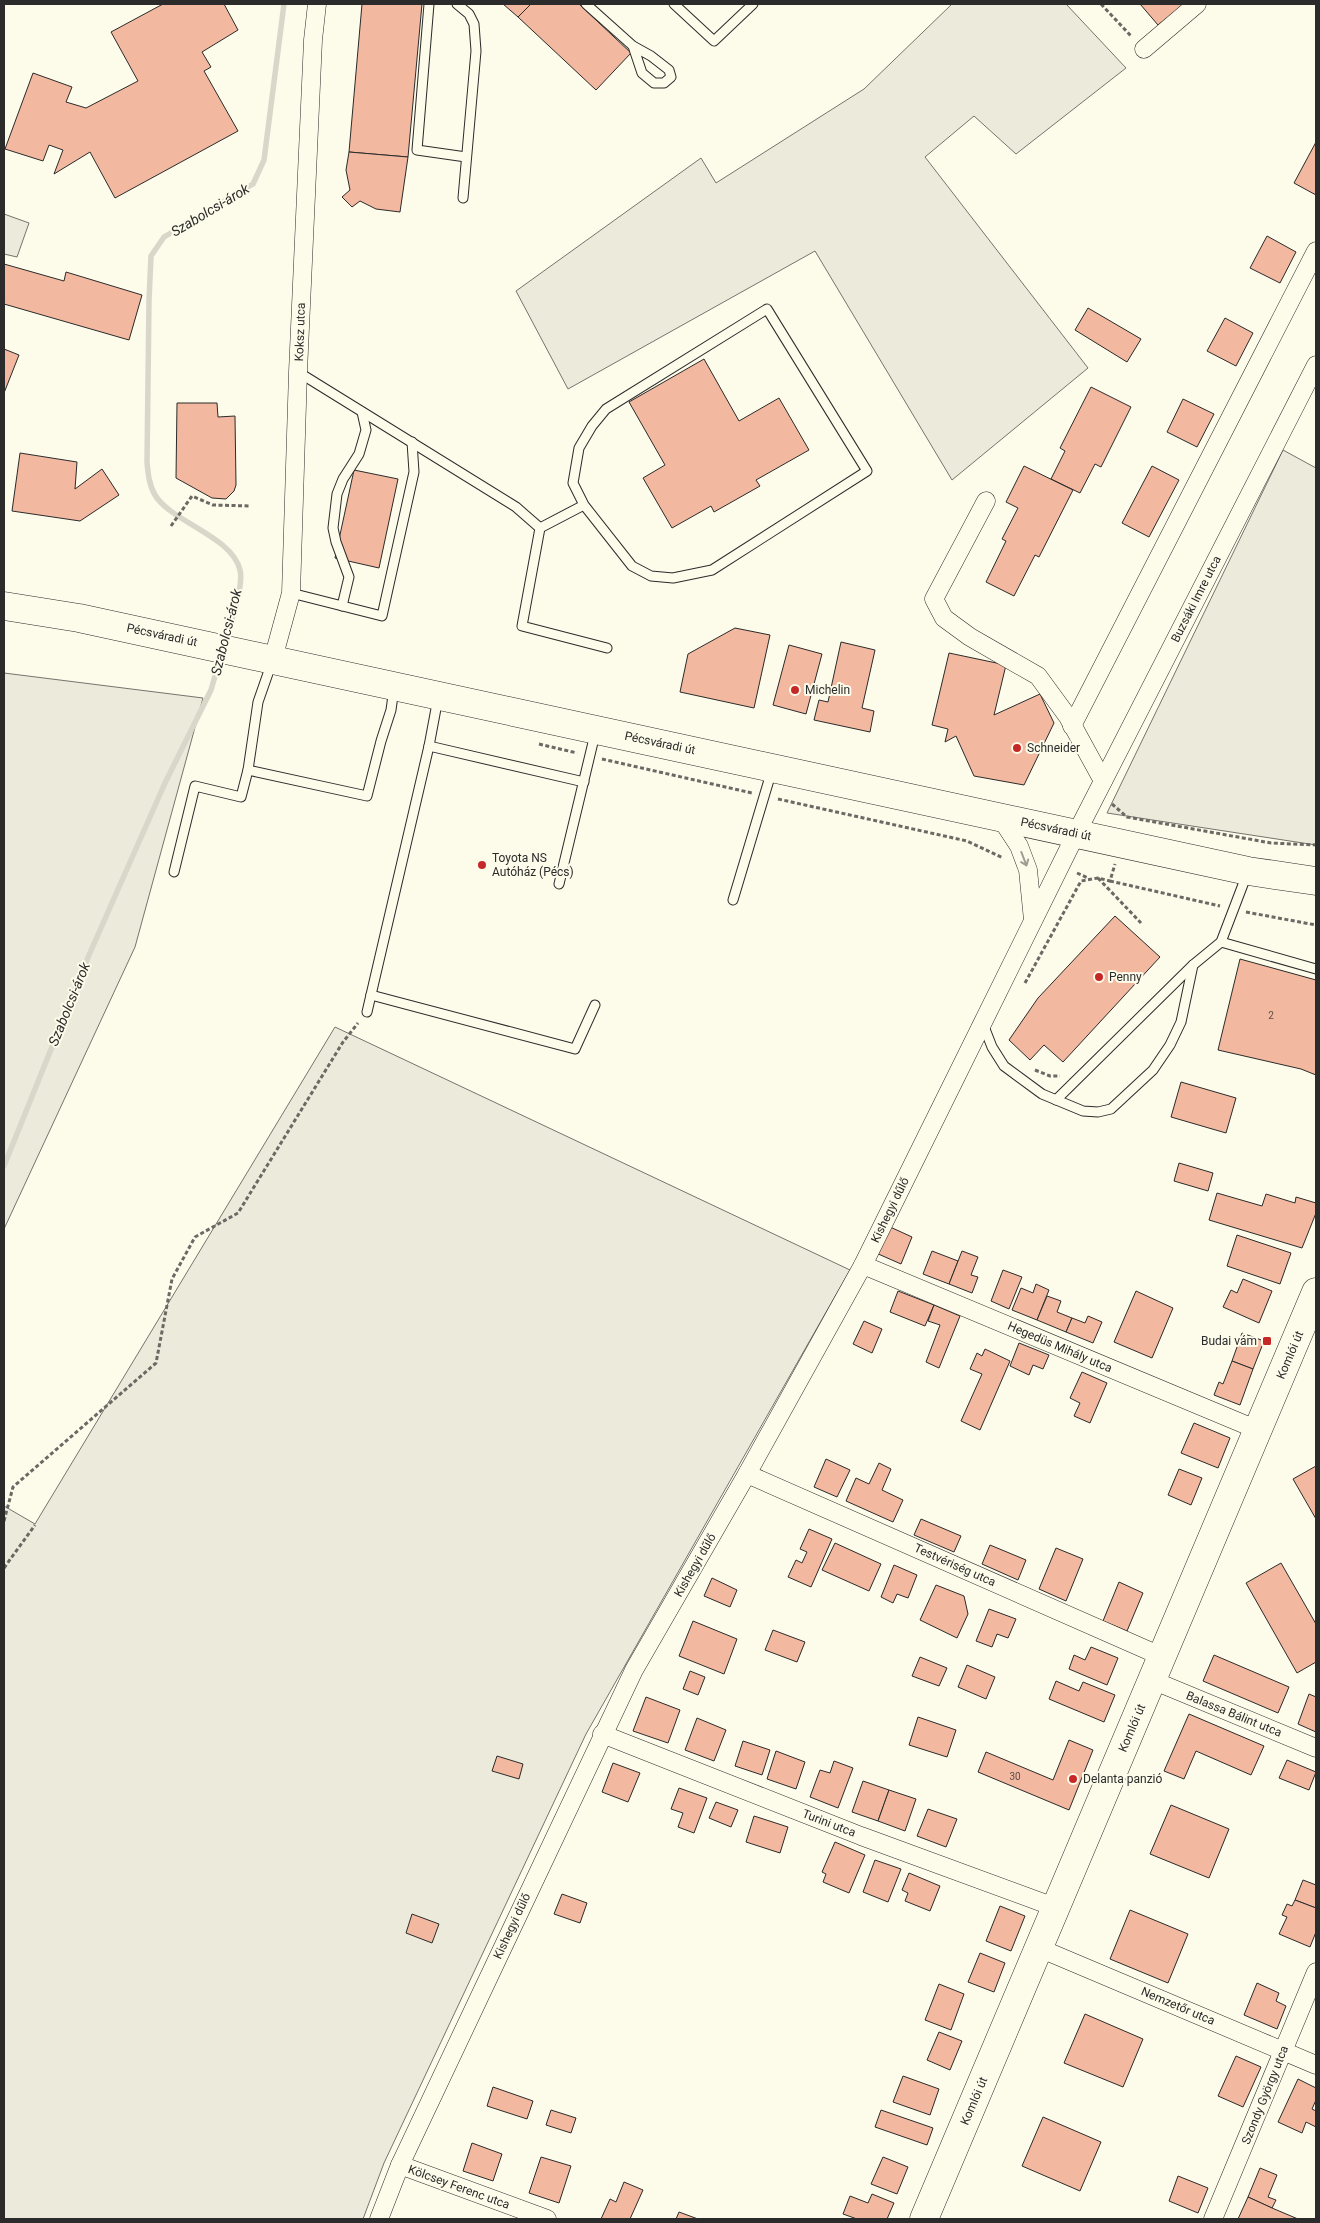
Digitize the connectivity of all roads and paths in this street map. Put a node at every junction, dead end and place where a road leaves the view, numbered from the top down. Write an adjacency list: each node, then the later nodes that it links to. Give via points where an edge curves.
1 (317, 4): 15 (street, Koksz utca)
2 (429, 4): 11 (lane, via 417,150)
3 (457, 4): 11 (lane, via 469,14 474,24 476,51)
4 (586, 4): 9 (lane)
5 (674, 4): 6 (lane, via 714,41)
6 (752, 4)
7 (1101, 4): 10 (path)
8 (1198, 4): 10 (street)
9 (634, 46): 9 (lane, via 669,70 671,77 664,83 654,83 642,73)
10 (1144, 49)
11 (466, 156): 12 (lane)
12 (463, 198)
13 (1316, 251): 30 (street)
14 (1316, 365): 37 (street, Buzsáki Imre utca)
15 (298, 372): 16 (lane); 23 (street, Koksz utca)
16 (362, 412): 17 (lane); 25 (lane, via 366,430 359,454 337,494 333,528 348,577)
17 (412, 442): 22 (lane, via 516,507); 25 (lane, via 414,472 382,616)
18 (986, 501): 30 (street, via 934,599 944,618 970,637 1038,676)
19 (584, 505): 19 (lane, via 632,566 651,576 673,578 712,570 867,471 767,309 606,409 579,448 573,483); 22 (lane)
20 (250, 506): 21 (path, via 213,505 192,496)
21 (171, 526)
22 (540, 528): 26 (lane, via 522,626)
23 (291, 593): 25 (lane); 27 (street, Koksz utca)
24 (4, 606): 27 (main road, Pécsváradi út, via 79,618)
25 (342, 606)
26 (607, 648)
27 (273, 659): 28 (main road, Pécsváradi út); 36 (lane, via 258,702)
28 (394, 686): 29 (main road, Pécsváradi út); 36 (lane, via 391,710 367,796)
29 (438, 695): 31 (main road, Pécsváradi út); 33 (lane)
30 (1072, 726): 37 (street)
31 (596, 729): 34 (lane); 35 (main road, Pécsváradi út)
32 (532, 742): 34 (path)
33 (429, 746): 38 (lane); 64 (lane)
34 (590, 756): 38 (lane); 39 (path)
35 (772, 768): 39 (lane); 41 (main road, Pécsváradi út)
36 (248, 770): 49 (lane, via 241,797 196,786)
37 (1103, 781): 40 (street, Buzsáki Imre utca)
38 (584, 782): 54 (lane)
39 (764, 796): 46 (path, via 967,841 1007,860 1014,868); 55 (lane)
40 (1095, 797): 42 (path); 43 (street, Buzsáki Imre utca)
41 (1000, 817): 43 (main road, Pécsváradi út); 46 (street, one-way to 46, via 1019,846)
42 (1128, 817): 44 (path); 45 (path, via 1271,843)
43 (1076, 834): 44 (main road, Pécsváradi út); 47 (street, Kishegyi dűlő)
44 (1121, 844): 48 (main road, Pécsváradi út); 52 (path)
45 (1316, 845)
46 (1026, 864): 57 (street)
47 (1060, 866): 50 (path); 57 (street, Kishegyi dűlő)
48 (1248, 871): 53 (main road, Pécsváradi út); 56 (lane)
49 (174, 872)
50 (1088, 878): 51 (path); 63 (path, via 1081,881)
51 (1098, 878): 52 (path); 58 (path)
52 (1110, 881): 56 (path)
53 (1316, 881)
54 (558, 884)
55 (733, 900)
56 (1234, 909): 59 (path); 60 (lane)
57 (1033, 920): 67 (street, Kishegyi dűlő)
58 (1141, 923)
59 (1316, 925)
60 (1221, 942): 61 (lane); 62 (lane)
61 (1193, 965): 69 (lane); 70 (lane, via 1181,1022 1153,1070 1111,1109 1083,1111)
62 (1316, 969)
63 (1021, 990)
64 (371, 995): 65 (lane, via 575,1049); 66 (lane)
65 (595, 1005)
66 (367, 1012): 75 (path, via 343,1042 238,1213 195,1237 172,1279 156,1363 13,1487)
67 (982, 1024): 70 (lane, via 1004,1066 1042,1094); 71 (street, Kishegyi dűlő)
68 (1029, 1068): 69 (path, via 1050,1076)
69 (1080, 1076): 70 (lane)
70 (1056, 1100)
71 (863, 1265): 73 (street, Hegedüs Mihály utca); 74 (street, Kishegyi dűlő)
72 (1316, 1292): 73 (main road, Komlói út)
73 (1258, 1430): 78 (main road, Komlói út)
74 (747, 1474): 78 (street, Testvériség utca); 79 (street, Kishegyi dűlő, via 634,1670)
75 (4, 1521)
76 (35, 1525): 77 (path)
77 (4, 1568)
78 (1158, 1668): 80 (street, Balassa Bálint utca); 81 (main road, Komlói út)
79 (602, 1734): 81 (street, Turini utca, via 861,1836); 86 (street, Kishegyi dűlő)
80 (1316, 1748)
81 (1057, 1908): 82 (main road, Komlói út)
82 (1039, 1948): 84 (street, Nemzetőr utca); 89 (main road, Komlói út)
83 (1316, 1972): 84 (street, Szondy György utca)
84 (1283, 2050): 85 (street, Nemzetőr utca); 90 (street, Szondy György utca)
85 (1316, 2065)
86 (400, 2164): 87 (street, Kishegyi dűlő); 88 (street, Kölcsey Ferenc utca)
87 (379, 2219)
88 (547, 2219)
89 (924, 2219)
90 (1213, 2219)

